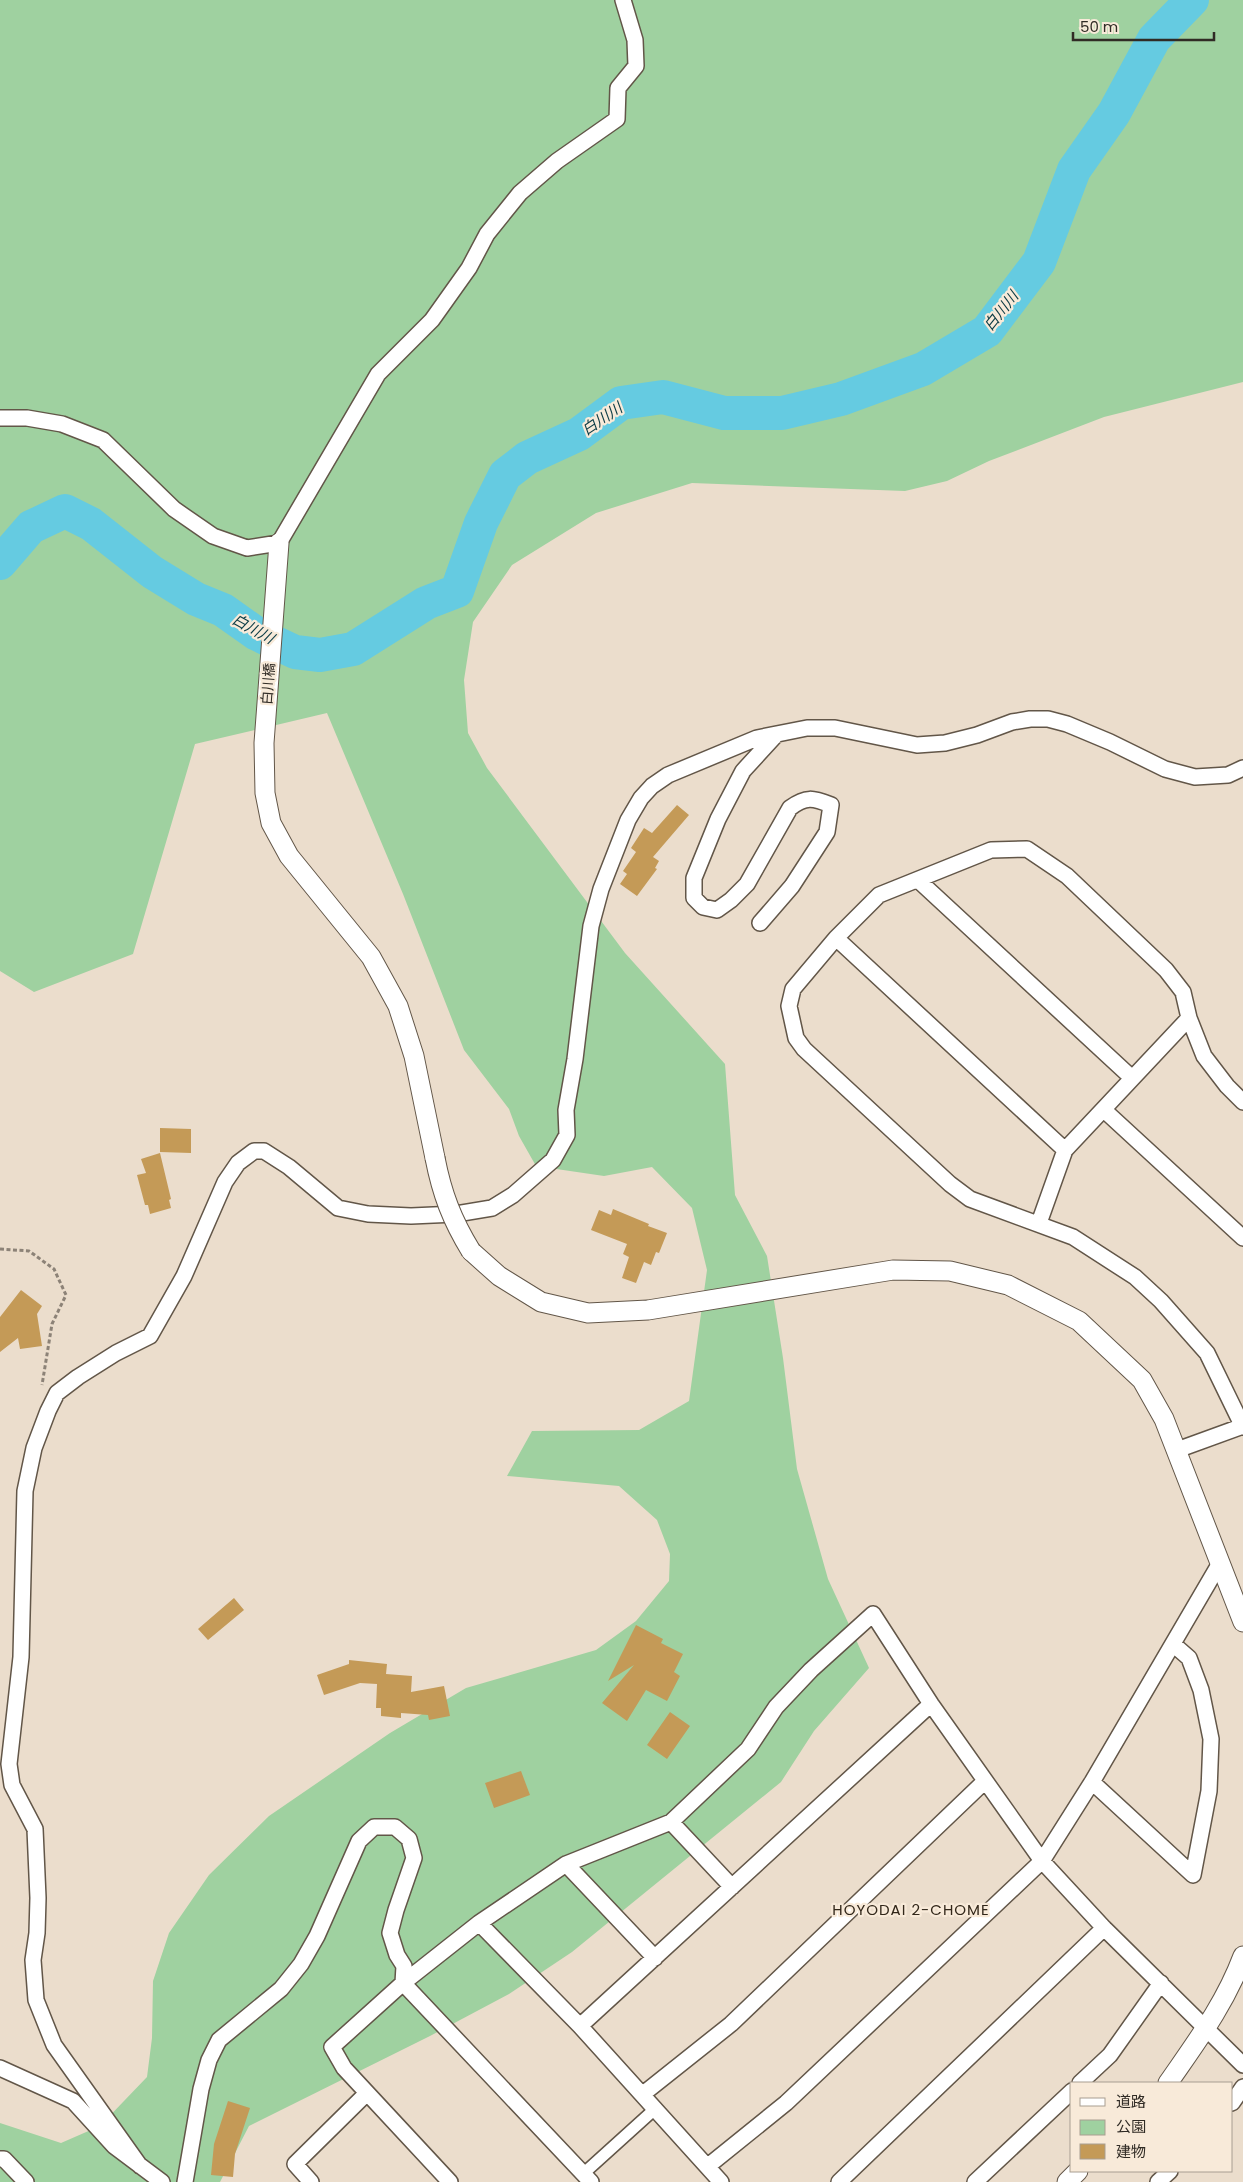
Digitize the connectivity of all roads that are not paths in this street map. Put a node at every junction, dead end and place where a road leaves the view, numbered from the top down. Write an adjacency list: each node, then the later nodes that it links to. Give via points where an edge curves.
1 (623, 0): 3 (street, via 635,40 636,66 618,88 617,119 557,161 520,194 487,234 469,268 432,320 378,374)
2 (0, 418): 3 (street, via 27,418 62,424 103,440 174,509 213,536 247,548)
3 (279, 543): 17 (street, 白川橋, bridge, via 264,743 271,823 288,856 370,957 398,1006 414,1056 445,1201 471,1251 499,1276 540,1302 588,1313 648,1310 893,1270 950,1271 1008,1285 1079,1322 1142,1380)
4 (776, 735): 5 (street, via 807,728 835,728 917,745 945,743 1012,722 1048,719 1110,742 1165,769 1195,777 1228,775); 7 (street, via 743,771 718,819 694,878 694,898 702,907 717,910 747,884 790,808 802,800 831,805 827,832 792,886); 47 (street, via 757,738 668,775 641,798 628,820 601,889 591,926 566,1110 567,1135 553,1160 513,1195 492,1208 410,1216 368,1214 338,1208 289,1167 264,1151 254,1151 238,1163 225,1182 184,1276 150,1336 78,1377 57,1393 48,1411 34,1448 25,1491 21,1657 9,1764 12,1784 35,1829 38,1898 33,1960 36,2000 54,2045)
5 (1243, 768)
6 (918, 880): 8 (street, via 879,894); 9 (street, via 990,850 1027,849 1067,876 1166,970 1183,992); 10 (street)
7 (760, 923)
8 (836, 938): 13 (street); 14 (street, via 794,989 789,1006 796,1038 950,1184 970,1199)
9 (1190, 1018): 10 (street); 11 (street, via 1204,1056)
10 (1132, 1078): 12 (street)
11 (1243, 1102)
12 (1104, 1110): 13 (street); 15 (street)
13 (1065, 1150): 14 (street)
14 (1039, 1223): 16 (street, via 1073,1237 1105,1256 1161,1301 1207,1353)
15 (1243, 1238)
16 (1243, 1426): 17 (street)
17 (1177, 1450): 18 (street, 白川橋)
18 (1220, 1563): 19 (street, 白川橋); 20 (street)
19 (1243, 1622)
20 (1173, 1644): 23 (street); 23 (street, via 1189,1658 1201,1690 1211,1738 1209,1791 1193,1876)
21 (931, 1704): 22 (street); 24 (street, via 873,1614 811,1670 776,1708 748,1748); 27 (street)
22 (986, 1782): 25 (street); 43 (street, via 732,2024)
23 (1092, 1782): 25 (street)
24 (671, 1822): 26 (street); 27 (street)
25 (1042, 1861): 29 (street); 48 (street, via 786,2103)
26 (566, 1864): 28 (street); 31 (street)
27 (732, 1887): 31 (street)
28 (478, 1923): 32 (street); 34 (street)
29 (1104, 1928): 33 (street); 58 (street)
30 (1243, 1956): 35 (street, via 1232,1985)
31 (656, 1958): 34 (street)
32 (403, 1983): 41 (street, via 332,2047 344,2068); 51 (street); 54 (street, via 404,1966 390,1933 414,1858 409,1839 395,1827 374,1827 359,1841 317,1936 301,1964 281,1989 219,2040 209,2060 201,2090)
33 (1161, 1983): 35 (street); 38 (street, via 1110,2055)
34 (580, 2026): 43 (street)
35 (1207, 2028): 36 (street); 39 (street)
36 (1243, 2065)
37 (0, 2068): 47 (street, via 72,2101 114,2146)
38 (1081, 2082)
39 (1169, 2082)
40 (1243, 2087): 44 (street)
41 (367, 2093): 55 (street, via 295,2164); 56 (street)
42 (1070, 2093): 59 (street)
43 (643, 2094): 45 (street)
44 (1233, 2102)
45 (656, 2108): 48 (street); 51 (street)
46 (0, 2158): 52 (street)
47 (140, 2166): 53 (street)
48 (708, 2166): 57 (street)
49 (1077, 2172): 60 (street)
50 (1169, 2172): 61 (street)
51 (587, 2178)
52 (26, 2182)
53 (162, 2182)
54 (186, 2182)
55 (311, 2182)
56 (450, 2182)
57 (721, 2182)
58 (839, 2182)
59 (975, 2182)
60 (1067, 2182)
61 (1158, 2182)

